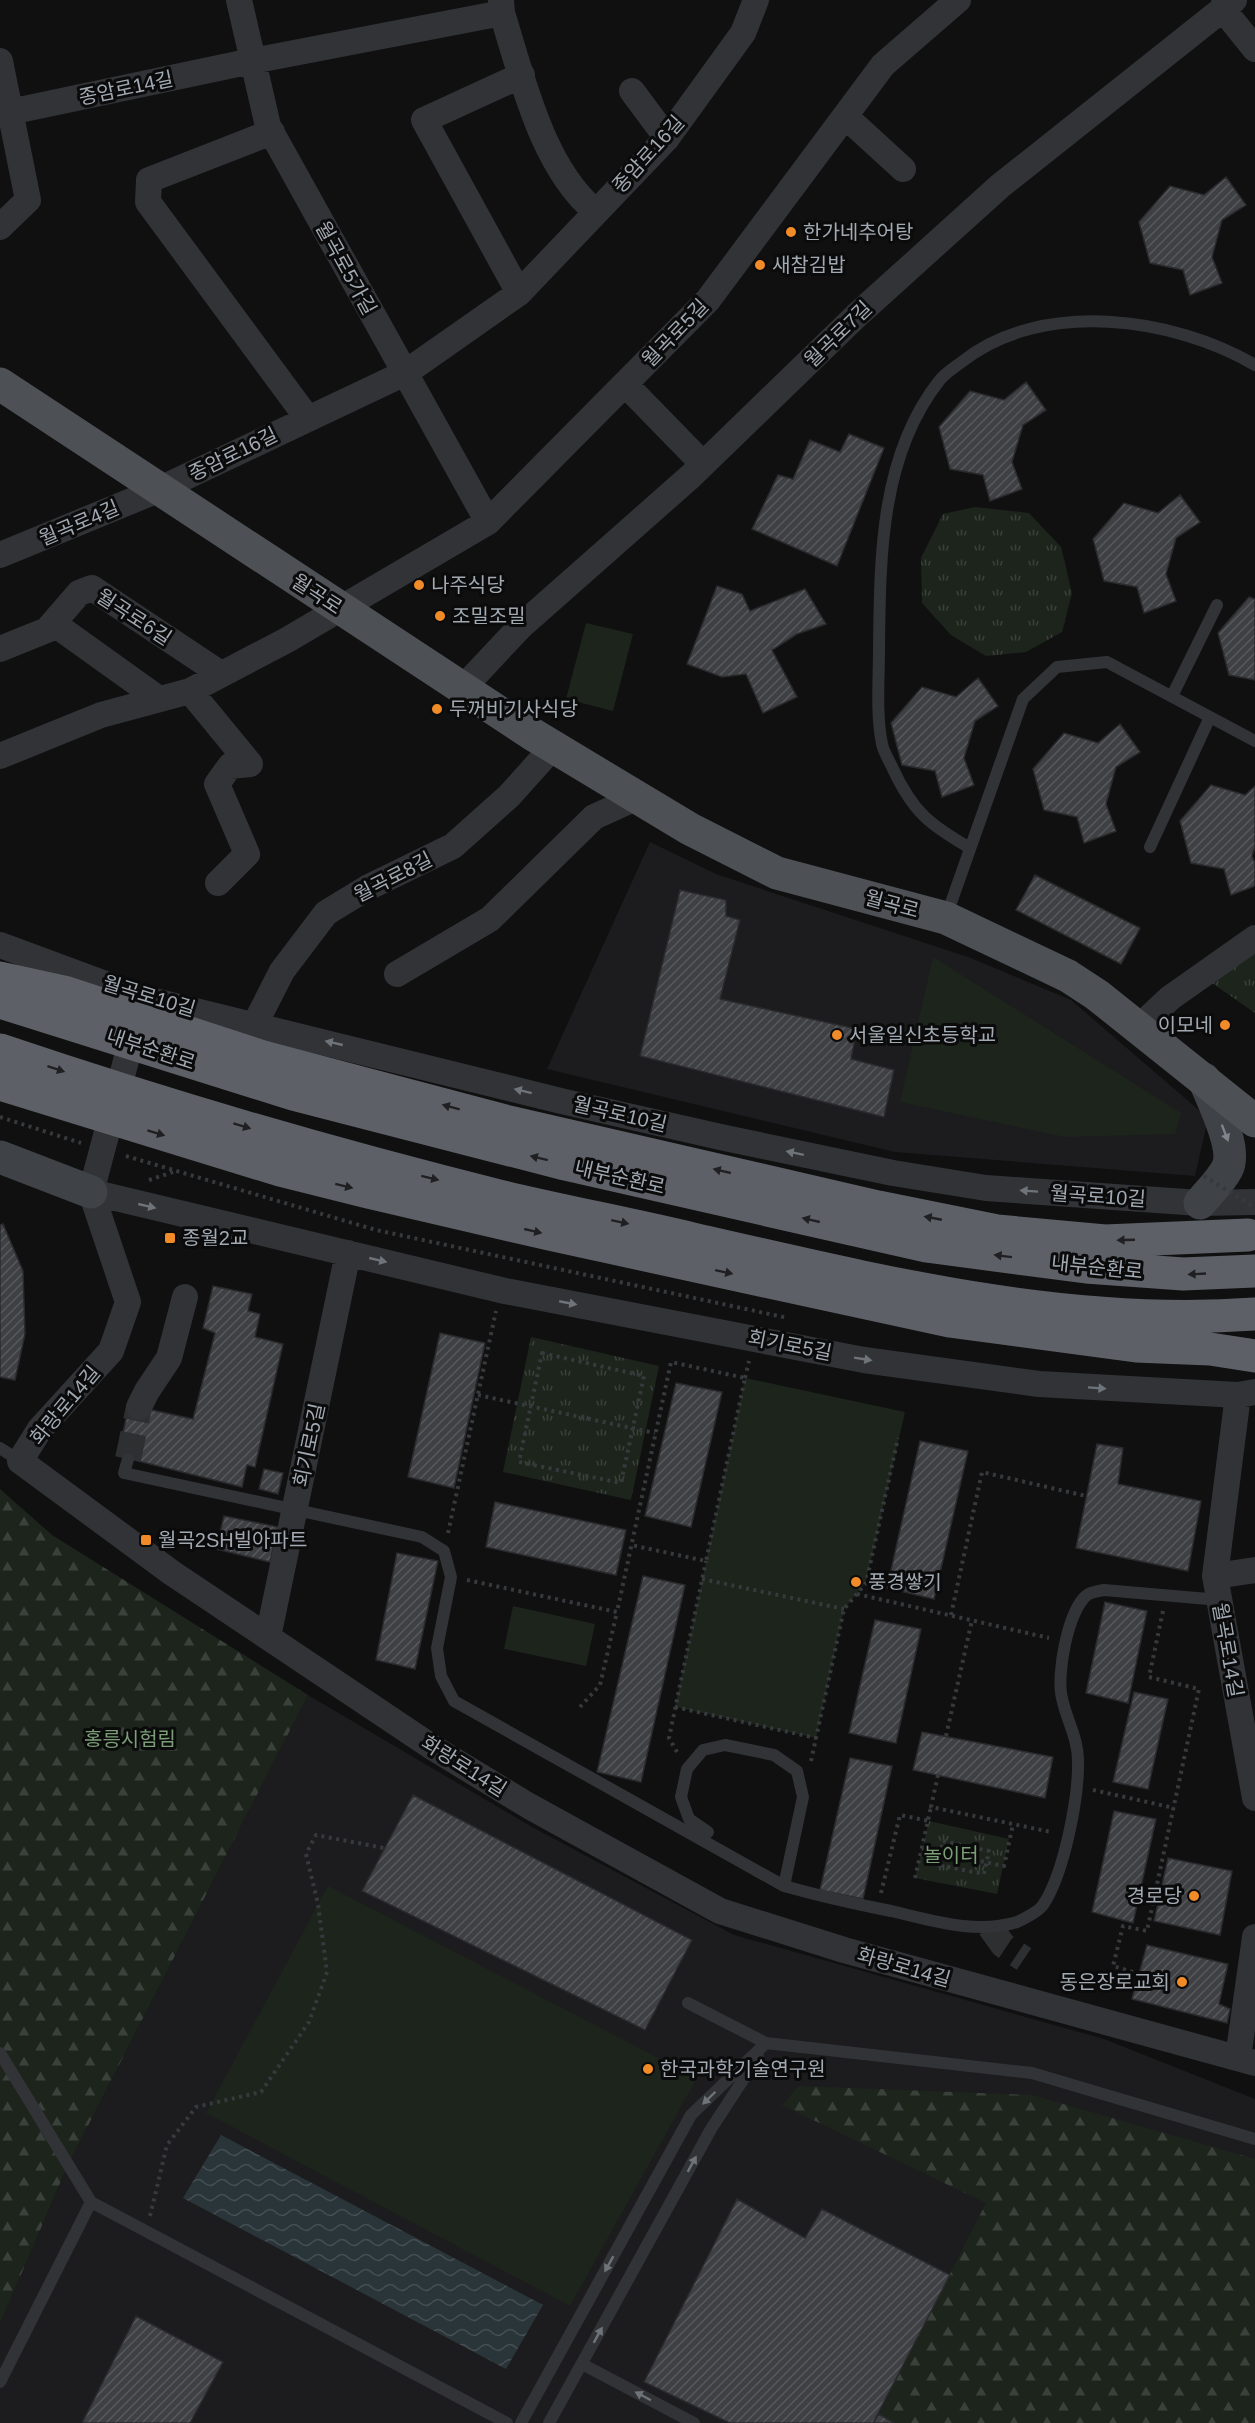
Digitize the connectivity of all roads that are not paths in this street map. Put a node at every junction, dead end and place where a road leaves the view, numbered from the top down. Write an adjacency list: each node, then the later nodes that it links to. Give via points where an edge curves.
1 (239, 0): 8 (street, 월곡로5가길)
2 (756, 0): 14 (street, 종암로16길, via 743,33)
3 (957, 0): 12 (street, 월곡로5길, via 883,65)
4 (1228, 4): 6 (street); 24 (street, 월곡로7길, via 1000,186 856,316)
5 (501, 7): 8 (street, 종암로14길); 9 (street)
6 (1255, 49)
7 (0, 61): 11 (street)
8 (252, 61): 11 (street, 종암로14길); 13 (street, 월곡로5가길)
9 (522, 75): 16 (street, via 544,139 577,196); 18 (street, via 424,120)
10 (632, 92): 14 (street)
11 (5, 113): 17 (street, via 28,200)
12 (845, 116): 15 (street); 22 (street, 월곡로5길, via 708,300)
13 (272, 132): 20 (street, 월곡로5가길); 23 (street, via 149,180 148,202)
14 (667, 138): 16 (street, 종암로16길)
15 (903, 169)
16 (595, 211): 18 (street, 종암로16길)
17 (0, 227)
18 (519, 293): 20 (street, 종암로16길)
19 (1255, 365): 43 (lane, via 1181,332 1127,323 1077,322 1026,330 979,349 940,379 911,424 891,485 882,555 882,746 906,798 938,830)
20 (405, 373): 23 (street, 종암로16길); 26 (street, 월곡로5가길)
21 (0, 384): 25 (main road, 월곡로)
22 (625, 384): 24 (street); 26 (street, 월곡로5길)
23 (308, 419): 25 (street, 종암로16길)
24 (703, 464): 33 (street, 월곡로7길, via 520,627)
25 (158, 490): 27 (street, 월곡로4길); 29 (main road, 월곡로)
26 (488, 522): 29 (street, 월곡로5길)
27 (0, 555)
28 (1217, 605): 35 (lane)
29 (338, 608): 32 (street); 33 (main road, 월곡로)
30 (53, 623): 31 (street, 월곡로6길, via 47,630); 32 (street, 월곡로6길, via 80,593 92,588); 36 (street)
31 (0, 649)
32 (221, 674): 34 (street)
33 (462, 689): 39 (main road, 월곡로)
34 (190, 691): 36 (street); 44 (street, via 250,764 230,766 217,784 247,854)
35 (1172, 696): 37 (lane); 43 (lane, via 1107,662 1057,668 1023,699)
36 (159, 699): 40 (street, via 101,715)
37 (1210, 717): 38 (lane); 42 (lane)
38 (1255, 741)
39 (553, 747): 41 (main road, 월곡로); 52 (street, 월곡로8길, via 509,796 453,846 326,913 282,971)
40 (0, 756)
41 (638, 797): 45 (main road, 월곡로, via 690,829 777,873); 48 (street, via 594,817 490,919)
42 (1150, 847)
43 (970, 848): 45 (lane)
44 (218, 883)
45 (946, 918): 53 (main road, 월곡로, via 1068,976)
46 (1255, 938): 53 (street, via 1170,998)
47 (0, 945): 50 (street, 월곡로10길)
48 (397, 974)
49 (0, 978): 62 (highway, one-way to 49, bridge, via 1105,1241 997,1231 505,1122 263,1057 64,992)
50 (143, 998): 52 (street, 월곡로10길); 60 (street)
51 (0, 1002): 64 (highway, 내부순환로, one-way to 51, bridge, via 1183,1274 1086,1267 926,1246 565,1164 304,1097)
52 (255, 1024): 59 (street, 월곡로10길, one-way to 52, via 986,1188 893,1173 561,1101)
53 (1138, 1028): 55 (main road, 월곡로)
54 (0, 1050): 66 (highway, one-way to 66, bridge, via 264,1133 399,1170 919,1288 1067,1311 1168,1317)
55 (1204, 1079): 57 (main road, 월곡로); 59 (main road, one-way to 59, via 1231,1156 1227,1169)
56 (0, 1084): 67 (highway, one-way to 67, bridge, via 280,1170 846,1299 961,1323 1136,1346)
57 (1255, 1121)
58 (0, 1156): 60 (main road, 회기로5길)
59 (1202, 1189): 61 (street, 월곡로10길)
60 (91, 1192): 63 (street, 회기로5길, one-way to 63); 70 (street, 화랑로14길, via 128,1302 111,1350 40,1429)
61 (1255, 1202)
62 (1251, 1221)
63 (348, 1253): 68 (street, 회기로5길, one-way to 68, via 501,1289 864,1360 1039,1384); 72 (street, 회기로5길)
64 (1255, 1271)
65 (185, 1297): 69 (street, via 169,1358)
66 (1255, 1314)
67 (1255, 1356)
68 (1247, 1393): 74 (street, 회기로5길)
69 (139, 1407)
70 (10, 1454): 75 (street, 화랑로14길, via 172,1573)
71 (128, 1459): 72 (lane, via 124,1473)
72 (295, 1511): 75 (street, 회기로5길); 80 (lane, via 422,1537 444,1551 451,1577 437,1648 441,1676 454,1701)
73 (1255, 1570): 74 (street, 월곡로14길)
74 (1217, 1588): 76 (street, 월곡로14길); 80 (lane, via 1166,1595 1104,1590 1088,1594 1074,1612 1060,1668 1061,1697 1078,1758 1076,1787 1057,1879 1042,1907 1018,1922 990,1927 961,1926)
75 (268, 1637): 86 (street, 화랑로14길, via 432,1748 720,1911 855,1953)
76 (1245, 1694): 77 (street, 월곡로14길)
77 (1251, 1766): 78 (street, 월곡로14길)
78 (1255, 1798)
79 (708, 1832): 80 (lane, via 689,1819 681,1797 687,1769 703,1750 725,1745 774,1755 797,1771 803,1797)
80 (784, 1886)
81 (1255, 1937): 82 (street)
82 (1251, 1999): 86 (street)
83 (688, 2003): 84 (lane)
84 (766, 2043): 87 (lane, via 1032,2073); 89 (lane, one-way to 84, via 711,2129); 92 (lane, one-way to 92, via 691,2115)
85 (0, 2053): 88 (lane)
86 (1246, 2061)
87 (1255, 2139)
88 (91, 2202): 90 (lane); 91 (lane)
89 (582, 2364): 93 (lane); 94 (lane, one-way to 89)
90 (0, 2382)
91 (507, 2423)
92 (521, 2423)
93 (549, 2423)
94 (694, 2423)

